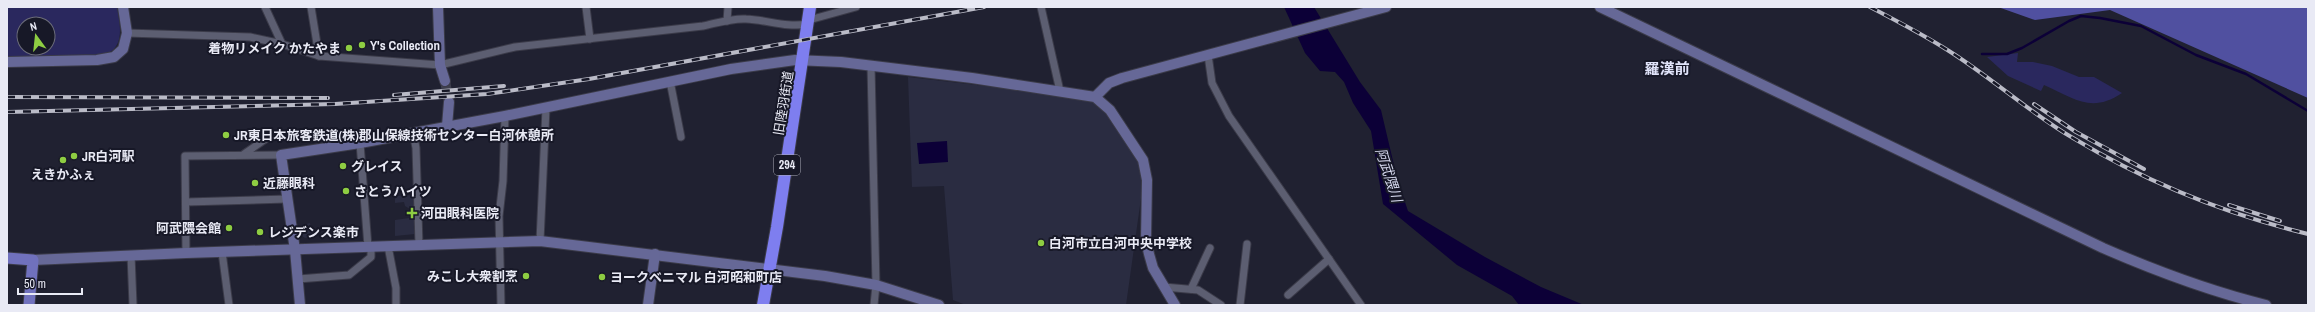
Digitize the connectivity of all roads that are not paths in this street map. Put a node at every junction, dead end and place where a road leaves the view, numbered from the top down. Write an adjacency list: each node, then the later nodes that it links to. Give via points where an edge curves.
1 (123, 7): 14 (street)
2 (265, 7): 16 (street)
3 (311, 7): 18 (street)
4 (438, 7): 21 (street)
5 (586, 7): 15 (street)
6 (728, 7): 12 (street)
7 (810, 7): 13 (highway, 294)
8 (856, 7): 13 (street)
9 (1041, 7): 25 (street)
10 (1386, 7): 17 (street)
11 (1600, 7): 74 (street, via 2103,248 2167,275 2227,296)
12 (727, 21): 13 (street, via 746,19 775,24); 15 (street)
13 (808, 22): 19 (highway, 旧陸羽街道 / 294)
14 (127, 33): 16 (street, via 250,38); 20 (street, via 123,49 114,57 97,60)
15 (590, 39): 21 (street, via 515,47)
16 (282, 44): 18 (street)
17 (1208, 55): 26 (street, via 1122,78 1109,84); 52 (street, via 1212,83 1229,116)
18 (318, 56): 21 (street)
19 (804, 60): 22 (street); 24 (street, via 768,62); 54 (highway, 旧陸羽街道 / 294)
20 (7, 62)
21 (440, 65): 23 (street)
22 (871, 66): 25 (street); 56 (street)
23 (445, 81)
24 (670, 81): 28 (street); 32 (street)
25 (1060, 91): 26 (street)
26 (1095, 97): 57 (street, via 1110,110 1143,160 1148,199 1146,241 1153,268)
27 (449, 102): 30 (street)
28 (546, 108): 29 (street); 39 (street)
29 (505, 116): 30 (street); 40 (street, via 503,181 498,216)
30 (447, 126): 31 (street)
31 (413, 132): 34 (street); 42 (street, via 416,148)
32 (681, 137)
33 (267, 138): 36 (street)
34 (360, 143): 35 (street); 44 (street)
35 (281, 154): 36 (street); 37 (street)
36 (244, 155): 38 (street, via 185,156)
37 (287, 199): 38 (street); 46 (street)
38 (186, 202): 48 (street)
39 (540, 241): 40 (street); 49 (street)
40 (500, 242): 42 (street); 65 (street)
41 (1247, 244): 72 (street)
42 (419, 245): 43 (street)
43 (388, 246): 44 (street); 64 (street, via 396,288)
44 (370, 247): 46 (street); 55 (street, via 371,256 349,275)
45 (1210, 248): 58 (street)
46 (295, 250): 47 (street); 55 (street)
47 (222, 252): 48 (street); 62 (street)
48 (186, 253): 50 (street)
49 (655, 254): 54 (street); 66 (street)
50 (131, 255): 53 (street); 61 (street)
51 (7, 258): 53 (main road)
52 (1329, 259): 59 (street); 73 (street)
53 (33, 260): 60 (main road)
54 (769, 269): 56 (street); 67 (highway, 旧陸羽街道 / 294)
55 (298, 279): 63 (street)
56 (876, 285): 68 (street); 69 (street)
57 (1164, 287): 58 (street); 70 (street)
58 (1191, 289): 71 (street)
59 (1288, 295)
60 (29, 305)
61 (133, 305)
62 (228, 305)
63 (300, 305)
64 (396, 305)
65 (501, 305)
66 (648, 305)
67 (763, 305)
68 (874, 305)
69 (939, 305)
70 (1175, 305)
71 (1221, 305)
72 (1240, 305)
73 (1361, 305)
74 (2266, 305)

